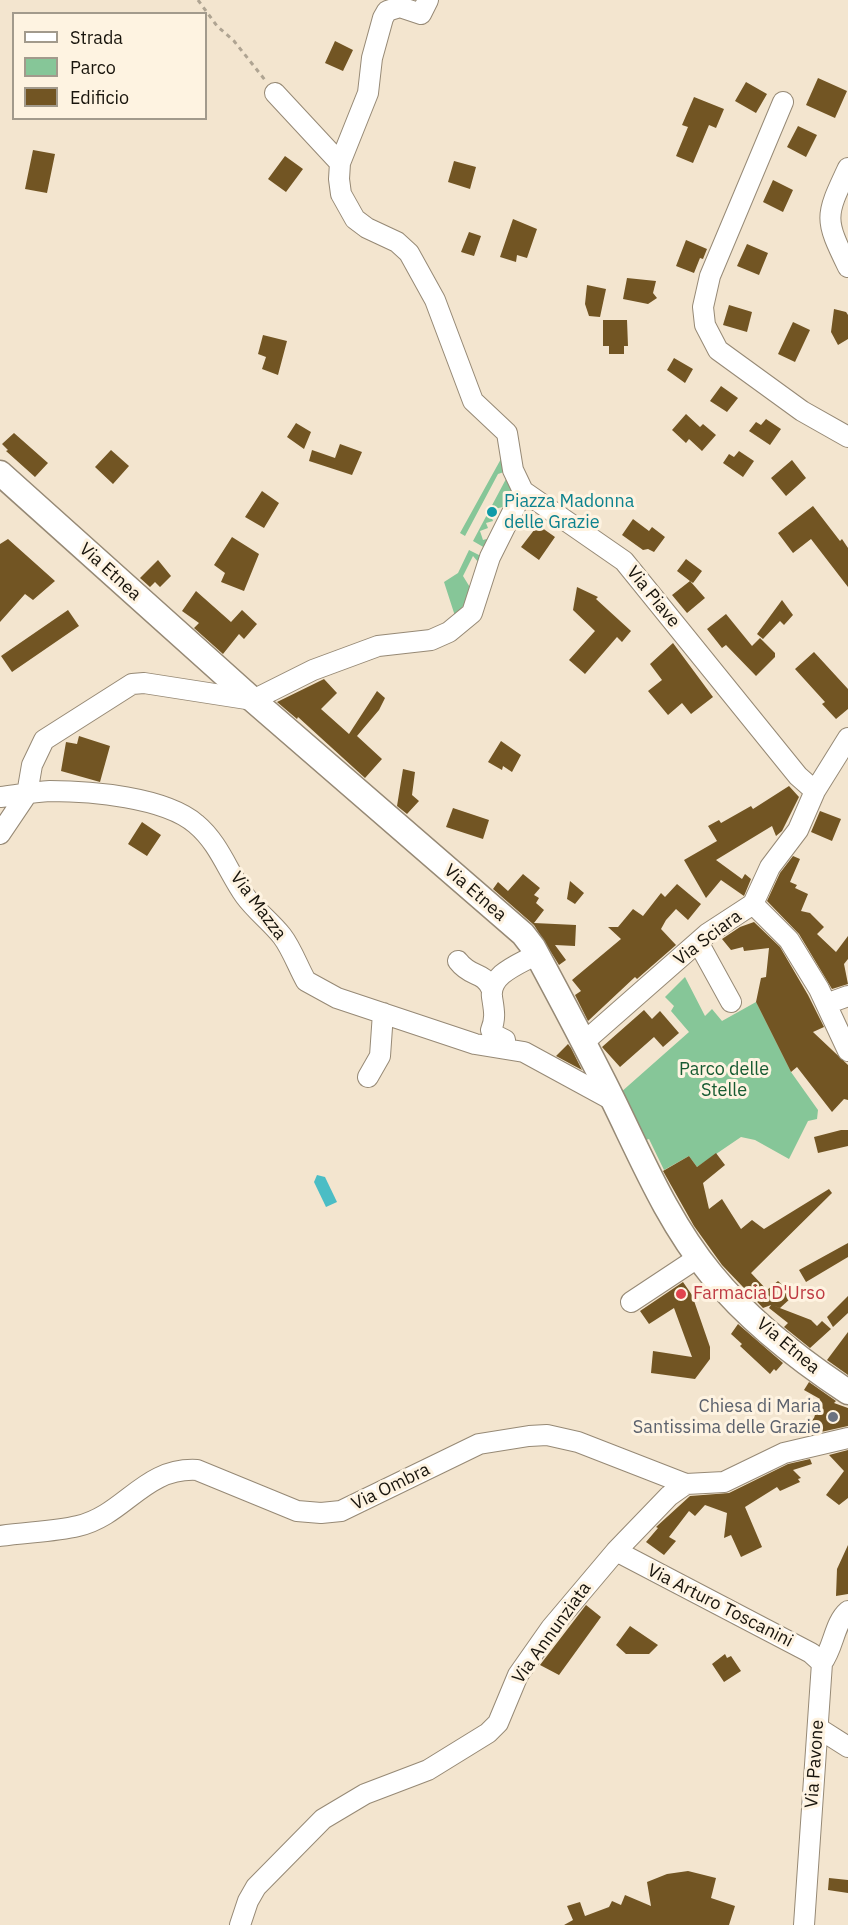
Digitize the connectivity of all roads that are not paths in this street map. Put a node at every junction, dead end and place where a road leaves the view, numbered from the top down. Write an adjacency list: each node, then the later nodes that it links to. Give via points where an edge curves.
1 (428, 0): 4 (street, via 421,14 400,7 387,11 382,18 368,93)
2 (275, 93): 4 (street)
3 (783, 102): 7 (street, via 710,276 703,307 705,325 718,350 802,411)
4 (340, 163): 9 (street, via 341,194 355,219 397,242 418,267 450,334 473,401 507,433 513,470)
5 (848, 168): 6 (street, via 828,219)
6 (848, 267)
7 (848, 437)
8 (0, 473): 10 (main road, Via Etnea)
9 (524, 491): 10 (street, via 490,557 472,613 460,624 431,640 378,646 313,670); 12 (street, Via Piave, via 624,561 798,776)
10 (253, 700): 13 (street, via 132,684 44,740 32,765); 18 (main road, Via Etnea, via 523,934)
11 (848, 738): 12 (street)
12 (815, 791): 16 (street, via 798,830 770,867)
13 (27, 794): 14 (street, Via Mazza); 15 (street); 24 (street, Via Mazza, via 91,794 165,806 182,815 208,837 248,900 282,936 306,981 337,998)
14 (0, 797)
15 (0, 834)
16 (753, 904): 17 (street, Via Sciara); 23 (street, Via Sciara, via 789,940)
17 (698, 942): 22 (street); 25 (street, Via Sciara)
18 (537, 954): 20 (street, via 495,980); 25 (main road, Via Etnea)
19 (458, 961): 20 (street, via 466,972 488,980)
20 (491, 988): 26 (street, via 496,1019 491,1030 505,1040)
21 (848, 996): 23 (street)
22 (731, 1002)
23 (826, 1004): 27 (street, Via Sciara)
24 (383, 1013): 26 (street, Via Mazza, via 475,1044); 28 (street, via 380,1056)
25 (584, 1042): 29 (main road, Via Etnea)
26 (506, 1049): 29 (street, Via Mazza, via 524,1052)
27 (848, 1051)
28 (369, 1077)
29 (614, 1101): 30 (main road, Via Etnea, via 648,1174)
30 (699, 1257): 31 (street); 32 (main road, Via Etnea, via 743,1308 801,1361)
31 (631, 1302)
32 (848, 1392)
33 (848, 1438): 34 (street, via 784,1453 723,1482)
34 (686, 1484): 35 (street, Via Ombra, via 578,1442 547,1435 479,1444 341,1511 297,1511 196,1470 181,1469 168,1472 118,1507 78,1526); 36 (street, Via Annunziata, via 669,1496)
35 (0, 1536)
36 (616, 1551): 38 (street, Via Arturo Toscanini, via 811,1653); 41 (street, Via Annunziata, via 551,1628 518,1675 498,1722 488,1733 428,1770 365,1794 323,1819 256,1887)
37 (848, 1611): 38 (street, Via Pavone, via 841,1618 831,1651)
38 (822, 1663): 39 (street, Via Pavone)
39 (818, 1728): 40 (street); 42 (street, Via Pavone)
40 (848, 1748)
41 (240, 1925)
42 (804, 1925)

